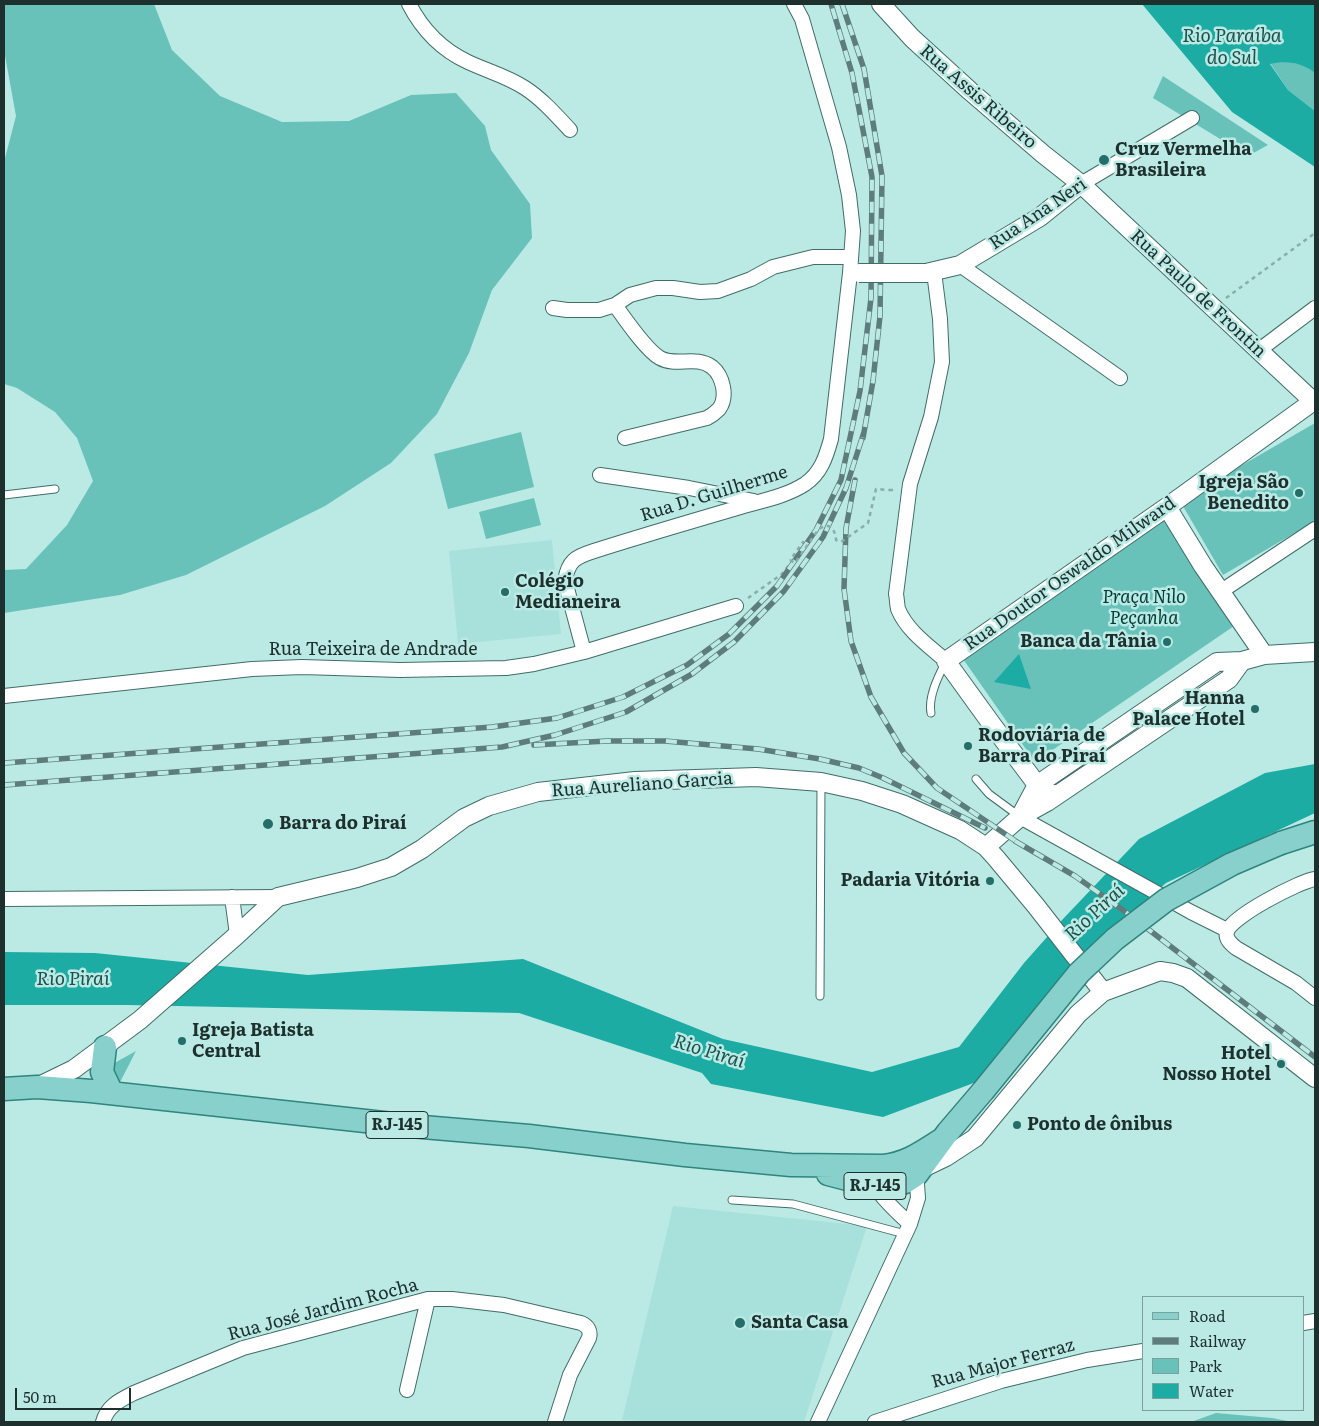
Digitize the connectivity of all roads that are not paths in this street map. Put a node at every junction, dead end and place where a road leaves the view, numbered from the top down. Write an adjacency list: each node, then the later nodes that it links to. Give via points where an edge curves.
1 (409, 4): 5 (street, via 430,34 448,50 525,88)
2 (794, 4): 8 (street, Rua D. Guilherme, via 802,19 839,147 849,195)
3 (881, 4): 6 (street, Rua Assis Ribeiro, via 956,78)
4 (1192, 118): 6 (street, Rua Ana Neri)
5 (570, 130)
6 (1081, 184): 7 (street, Rua Ana Neri, via 1040,217); 13 (street, Rua Paulo de Frontin)
7 (960, 265): 9 (street, Rua Ana Neri); 14 (street)
8 (853, 268): 9 (street, Rua Ana Neri, bridge); 10 (street, via 813,257 773,267 718,291 656,288 630,295); 20 (street, Rua D. Guilherme, via 826,459 819,472 806,484)
9 (930, 272): 28 (street, via 940,319 942,362 931,417 910,484 896,594 904,620)
10 (615, 305): 11 (street, via 588,311); 16 (street, via 654,354 668,361 690,360 706,364 721,380 723,393 720,408 707,418)
11 (553, 308)
12 (1315, 308): 13 (street)
13 (1258, 351): 15 (street, Rua Paulo de Frontin)
14 (1120, 378)
15 (1315, 402): 21 (street, Rua Doutor Oswaldo Milward)
16 (624, 438)
17 (600, 475): 20 (street)
18 (55, 489): 19 (lane)
19 (4, 495)
20 (757, 502): 25 (street, Rua D. Guilherme, via 575,558 567,570 565,581)
21 (1167, 508): 23 (street); 28 (street, Rua Doutor Oswaldo Milward)
22 (1315, 529): 23 (street)
23 (1220, 592): 27 (street)
24 (736, 606): 25 (street, Rua Teixeira de Andrade)
25 (584, 652): 30 (street, Rua Teixeira de Andrade, via 506,668 252,669)
26 (1315, 652): 27 (street)
27 (1264, 655): 29 (street)
28 (946, 661): 31 (lane, via 938,676); 34 (street)
29 (1242, 661): 34 (street, via 1217,662); 35 (street, via 1228,679)
30 (4, 696)
31 (930, 712)
32 (976, 779): 36 (lane)
33 (820, 782): 38 (street, Rua Aureliano Garcia, via 902,804 960,830); 41 (street, Rua Aureliano Garcia, via 756,777 635,781 538,792 489,806 464,818 391,867); 48 (lane)
34 (1037, 785): 35 (street, via 1048,794); 36 (street)
35 (1059, 794): 36 (street)
36 (1020, 817): 38 (street); 43 (street)
37 (1315, 832): 55 (main road, RJ-145, bridge, via 1232,864 1166,900 1109,944 1079,973)
38 (986, 847): 47 (street, Rua Aureliano Garcia)
39 (1315, 879): 43 (street, via 1279,893 1234,921)
40 (232, 897): 41 (street); 42 (street); 44 (street)
41 (278, 897): 44 (street)
42 (4, 899)
43 (1227, 930): 45 (street, via 1228,939 1236,948)
44 (235, 937): 50 (street)
45 (1296, 983): 46 (street); 49 (street)
46 (1315, 984)
47 (1103, 992): 51 (street, via 1160,971 1173,972 1187,978); 55 (street, via 1078,1014 975,1138 946,1157)
48 (820, 996)
49 (1315, 998)
50 (105, 1047): 52 (street, via 74,1069); 54 (main road, via 102,1072)
51 (1315, 1078)
52 (37, 1087): 53 (main road, RJ-145); 54 (main road, RJ-145)
53 (4, 1089)
54 (112, 1094): 56 (main road, RJ-145, via 529,1136)
55 (915, 1168): 56 (main road, RJ-145, via 905,1182 892,1186); 58 (street, via 918,1198)
56 (874, 1176): 58 (street)
57 (732, 1200): 58 (lane, via 793,1204)
58 (908, 1229): 64 (street)
59 (428, 1299): 61 (street); 62 (street, Rua José Jardim Rocha, via 243,1348 134,1393 110,1408); 63 (street, Rua José Jardim Rocha, via 504,1306 585,1324 589,1338 570,1375)
60 (1142, 1351): 65 (street, Rua Major Ferraz, via 1087,1360 1001,1381)
61 (407, 1390)
62 (103, 1422)
63 (555, 1422)
64 (818, 1422)
65 (875, 1422)

